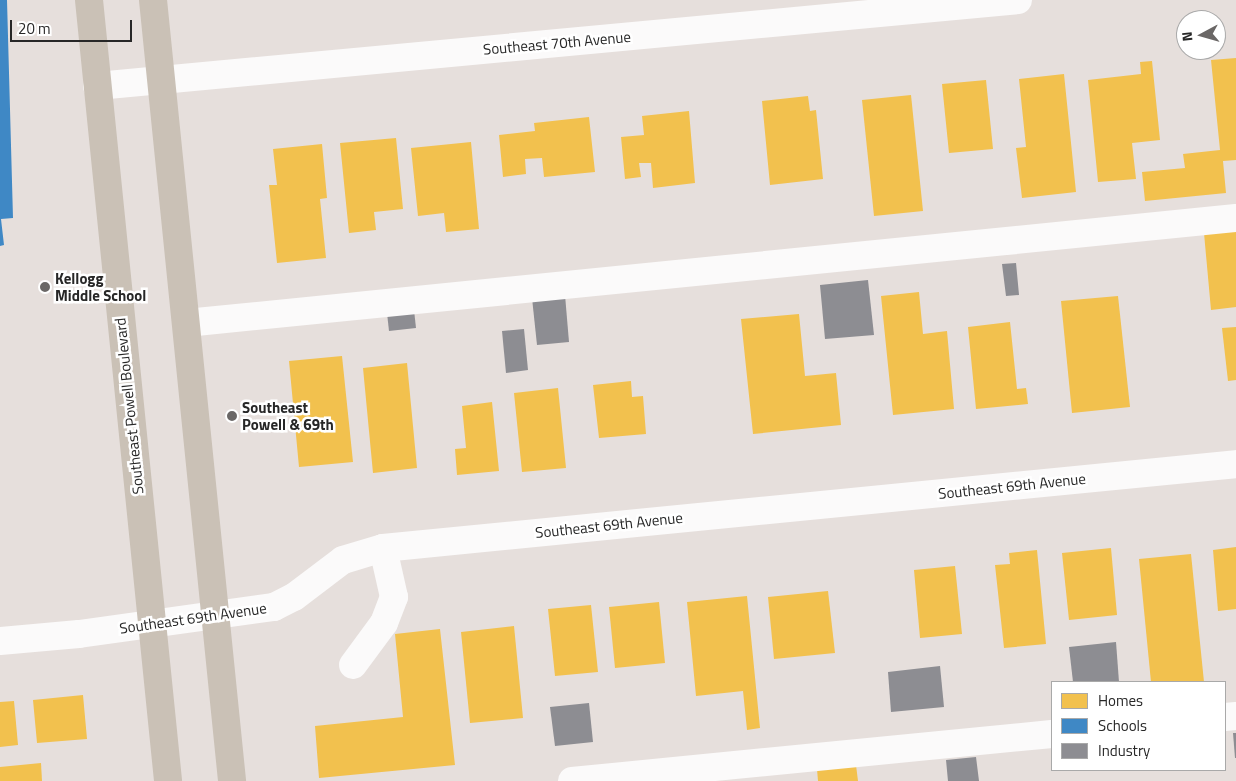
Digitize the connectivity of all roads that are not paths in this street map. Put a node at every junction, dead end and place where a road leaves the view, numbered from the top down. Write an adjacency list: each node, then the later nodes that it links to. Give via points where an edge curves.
1 (89, 0): 6 (main road, Southeast Powell Boulevard)
2 (153, 0): 5 (main road)
3 (1018, 0): 4 (street, Southeast 70th Avenue)
4 (879, 6): 5 (street, Southeast 70th Avenue)
5 (161, 80): 6 (street, Southeast 70th Avenue); 8 (main road)
6 (97, 86): 12 (main road, Southeast Powell Boulevard)
7 (1236, 218): 8 (street)
8 (186, 323): 11 (main road)
9 (1236, 464): 10 (street, Southeast 69th Avenue)
10 (382, 548): 11 (street, Southeast 69th Avenue, via 343,560 294,597 274,607); 14 (street, via 394,597 384,623)
11 (215, 617): 12 (street, Southeast 69th Avenue); 17 (main road)
12 (152, 625): 13 (street, Southeast 69th Avenue); 16 (main road, Southeast Powell Boulevard)
13 (0, 641)
14 (353, 664)
15 (1051, 734): 18 (street)
16 (168, 781)
17 (232, 781)
18 (572, 781)

